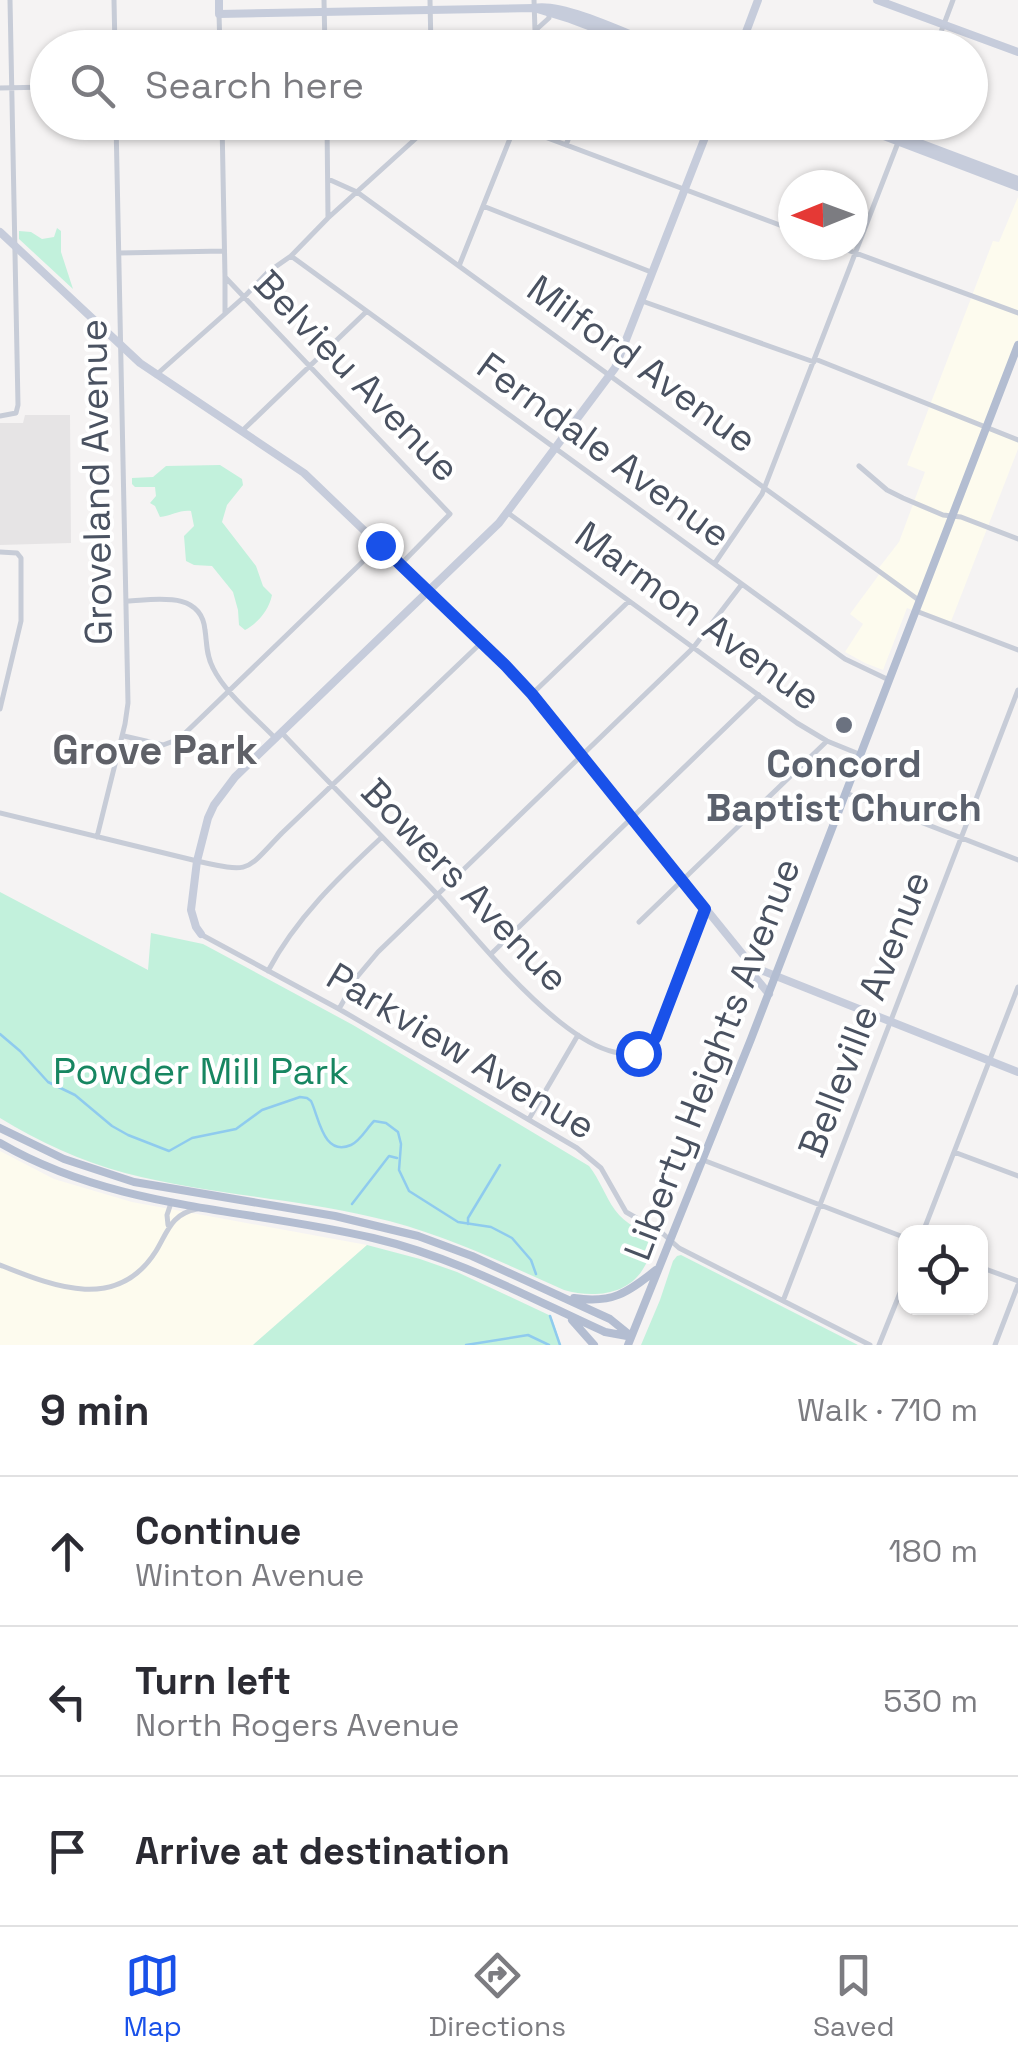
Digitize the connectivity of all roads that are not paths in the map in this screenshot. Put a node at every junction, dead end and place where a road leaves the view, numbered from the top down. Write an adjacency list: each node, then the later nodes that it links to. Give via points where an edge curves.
1 (10, 0): 28 (street)
2 (114, 0): 14 (street)
3 (219, 0): 11 (street)
4 (324, 0): 10 (street)
5 (758, 0): 22 (street)
6 (877, 0): 13 (street)
7 (953, 0): 13 (street)
8 (534, 4): 9 (street); 12 (street); 18 (street); 21 (street)
9 (430, 5): 10 (street); 17 (street)
10 (324, 11): 11 (street); 16 (street)
11 (220, 14): 15 (street)
12 (549, 14): 19 (street); 20 (street)
13 (944, 25): 23 (street); 24 (street)
14 (115, 30)
15 (220, 30)
16 (325, 30)
17 (431, 30)
18 (534, 30)
19 (535, 30)
20 (607, 30)
21 (609, 30)
22 (747, 30)
23 (942, 30)
24 (958, 30)
25 (988, 41): 26 (street)
26 (1018, 52)
27 (0, 88): 28 (street)
28 (12, 88): 29 (street); 50 (street)
29 (30, 88)
30 (116, 140): 52 (street, Groveland Avenue)
31 (222, 140): 51 (street, Belvieu Avenue)
32 (327, 140): 41 (street)
33 (414, 140): 44 (street)
34 (509, 140): 45 (street)
35 (552, 140): 40 (street)
36 (568, 140): 40 (street)
37 (704, 140): 43 (street)
38 (899, 140): 47 (street)
39 (902, 140): 42 (street)
40 (566, 145): 43 (street)
41 (328, 179): 44 (street, Milford Avenue); 46 (street)
42 (1018, 183)
43 (685, 190): 48 (street); 57 (street)
44 (356, 192): 46 (street); 56 (street, Milford Avenue)
45 (483, 206): 56 (street); 57 (street)
46 (328, 218): 53 (street)
47 (868, 221)
48 (778, 224)
49 (0, 232): 50 (street)
50 (14, 245): 65 (street); 70 (street, via 18,405 16,413)
51 (224, 251): 52 (street); 58 (street, Belvieu Avenue)
52 (119, 254): 65 (street, Groveland Avenue)
53 (290, 256): 59 (street); 61 (street, Ferndale Avenue)
54 (868, 257): 63 (street)
55 (853, 260): 66 (street)
56 (460, 266): 69 (street, Milford Avenue)
57 (654, 273): 60 (street)
58 (224, 277): 59 (street, Belvieu Avenue); 62 (street, Belvieu Avenue)
59 (244, 297): 62 (street); 67 (street, Belvieu Avenue)
60 (642, 301): 66 (street); 69 (street)
61 (366, 312): 67 (street); 74 (street, Ferndale Avenue)
62 (225, 313): 68 (street)
63 (1018, 313)
64 (1018, 345): 71 (main road, Liberty Heights Avenue)
65 (122, 347): 68 (street); 86 (street, Groveland Avenue)
66 (814, 360): 71 (street); 76 (street)
67 (309, 366): 72 (street); 82 (street, Belvieu Avenue, via 450,514)
68 (156, 375): 72 (street)
69 (610, 375): 74 (street); 76 (street, Milford Avenue)
70 (0, 416)
71 (986, 428): 73 (street); 78 (main road, Liberty Heights Avenue)
72 (242, 431): 80 (street, via 304,473)
73 (1018, 440)
74 (555, 448): 77 (street); 83 (street, Ferndale Avenue)
75 (858, 466): 78 (street, via 894,494)
76 (766, 487): 83 (street); 87 (street, Milford Avenue)
77 (508, 513): 85 (street); 88 (street, Marmon Avenue)
78 (952, 516): 79 (street); 87 (main road, Liberty Heights Avenue)
79 (1018, 539)
80 (380, 545): 82 (street); 94 (street)
81 (0, 552): 98 (street, via 17,553 22,562 21,621)
82 (401, 564): 85 (street)
83 (714, 564): 84 (street, Ferndale Avenue)
84 (742, 584): 91 (street); 93 (street, Ferndale Avenue, via 853,665)
85 (428, 591): 90 (street); 100 (street)
86 (127, 600): 94 (street, Bowers Avenue, via 192,605 203,620 210,662); 99 (street, Groveland Avenue)
87 (920, 600): 89 (main road, Liberty Heights Avenue)
88 (629, 601): 91 (street, Marmon Avenue); 96 (street)
89 (916, 611): 92 (street); 93 (main road, Liberty Heights Avenue)
90 (482, 642): 96 (street); 104 (street)
91 (693, 648): 97 (street, Marmon Avenue); 103 (street)
92 (1018, 650)
93 (889, 680): 102 (main road, Liberty Heights Avenue)
94 (229, 690): 99 (street, via 168,745); 100 (street, Bowers Avenue)
95 (1018, 690): 110 (street, Belleville Avenue)
96 (532, 694): 103 (street)
97 (759, 695): 101 (street, Marmon Avenue); 107 (street)
98 (0, 707)
99 (122, 736): 108 (street, Groveland Avenue)
100 (279, 736): 104 (street, Bowers Avenue); 112 (street, via 219,796)
101 (827, 741): 102 (street, Marmon Avenue); 113 (street)
102 (860, 754): 105 (main road, Liberty Heights Avenue)
103 (582, 756): 107 (street); 114 (street)
104 (332, 786): 109 (street, Bowers Avenue); 112 (street, via 250,865)
105 (846, 793): 110 (street); 121 (main road, Liberty Heights Avenue)
106 (0, 813): 108 (street)
107 (632, 818): 113 (street); 118 (street)
108 (97, 837): 112 (street)
109 (382, 837): 114 (street, Bowers Avenue); 120 (street, via 321,896)
110 (961, 838): 111 (street); 125 (street, Belleville Avenue)
111 (1018, 860)
112 (197, 861): 117 (street, via 191,910)
113 (682, 881): 115 (street); 116 (street)
114 (437, 894): 118 (street, Bowers Avenue); 124 (street, via 370,961)
115 (705, 909): 119 (street); 126 (street, Bowers Avenue, via 656,1037 645,1050 606,1050)
116 (640, 922)
117 (201, 934): 120 (street, Parkview Avenue)
118 (490, 954): 126 (street, Bowers Avenue)
119 (749, 964): 121 (street); 123 (street)
120 (268, 971): 124 (street, Parkview Avenue)
121 (775, 977): 123 (main road, Liberty Heights Avenue); 125 (street)
122 (1018, 986): 127 (street)
123 (769, 994): 133 (main road, Liberty Heights Avenue)
124 (339, 1009): 129 (street, Parkview Avenue)
125 (890, 1022): 127 (street); 137 (street, Belleville Avenue)
126 (578, 1035): 129 (street)
127 (989, 1061): 128 (street); 132 (street)
128 (1018, 1072)
129 (528, 1120): 142 (street, Parkview Avenue, via 594,1161 626,1212)
130 (0, 1128): 135 (main road, via 101,1172)
131 (0, 1143): 136 (main road, via 103,1188)
132 (954, 1152): 134 (street); 139 (street)
133 (704, 1160): 137 (street); 142 (main road, Liberty Heights Avenue)
134 (1018, 1176)
135 (180, 1191): 136 (main road); 147 (main road, via 388,1227)
136 (171, 1203): 138 (main road); 140 (street)
137 (820, 1205): 141 (street); 149 (street, Belleville Avenue)
138 (200, 1208): 140 (street, via 183,1212); 150 (main road, via 395,1244)
139 (926, 1225)
140 (168, 1227): 143 (street, via 144,1265 104,1288 68,1289)
141 (898, 1235)
142 (671, 1240): 144 (main road, Liberty Heights Avenue); 149 (street, Parkview Avenue)
143 (0, 1264)
144 (660, 1267): 147 (main road, via 614,1298); 151 (main road, Liberty Heights Avenue)
145 (988, 1270): 146 (street)
146 (1018, 1283): 155 (street)
147 (563, 1297): 151 (main road, via 610,1319)
148 (898, 1299): 154 (street)
149 (783, 1301): 153 (street, Parkview Avenue)
150 (564, 1314): 151 (main road); 152 (main road)
151 (630, 1341)
152 (594, 1345)
153 (870, 1345)
154 (880, 1345)
155 (995, 1345)

